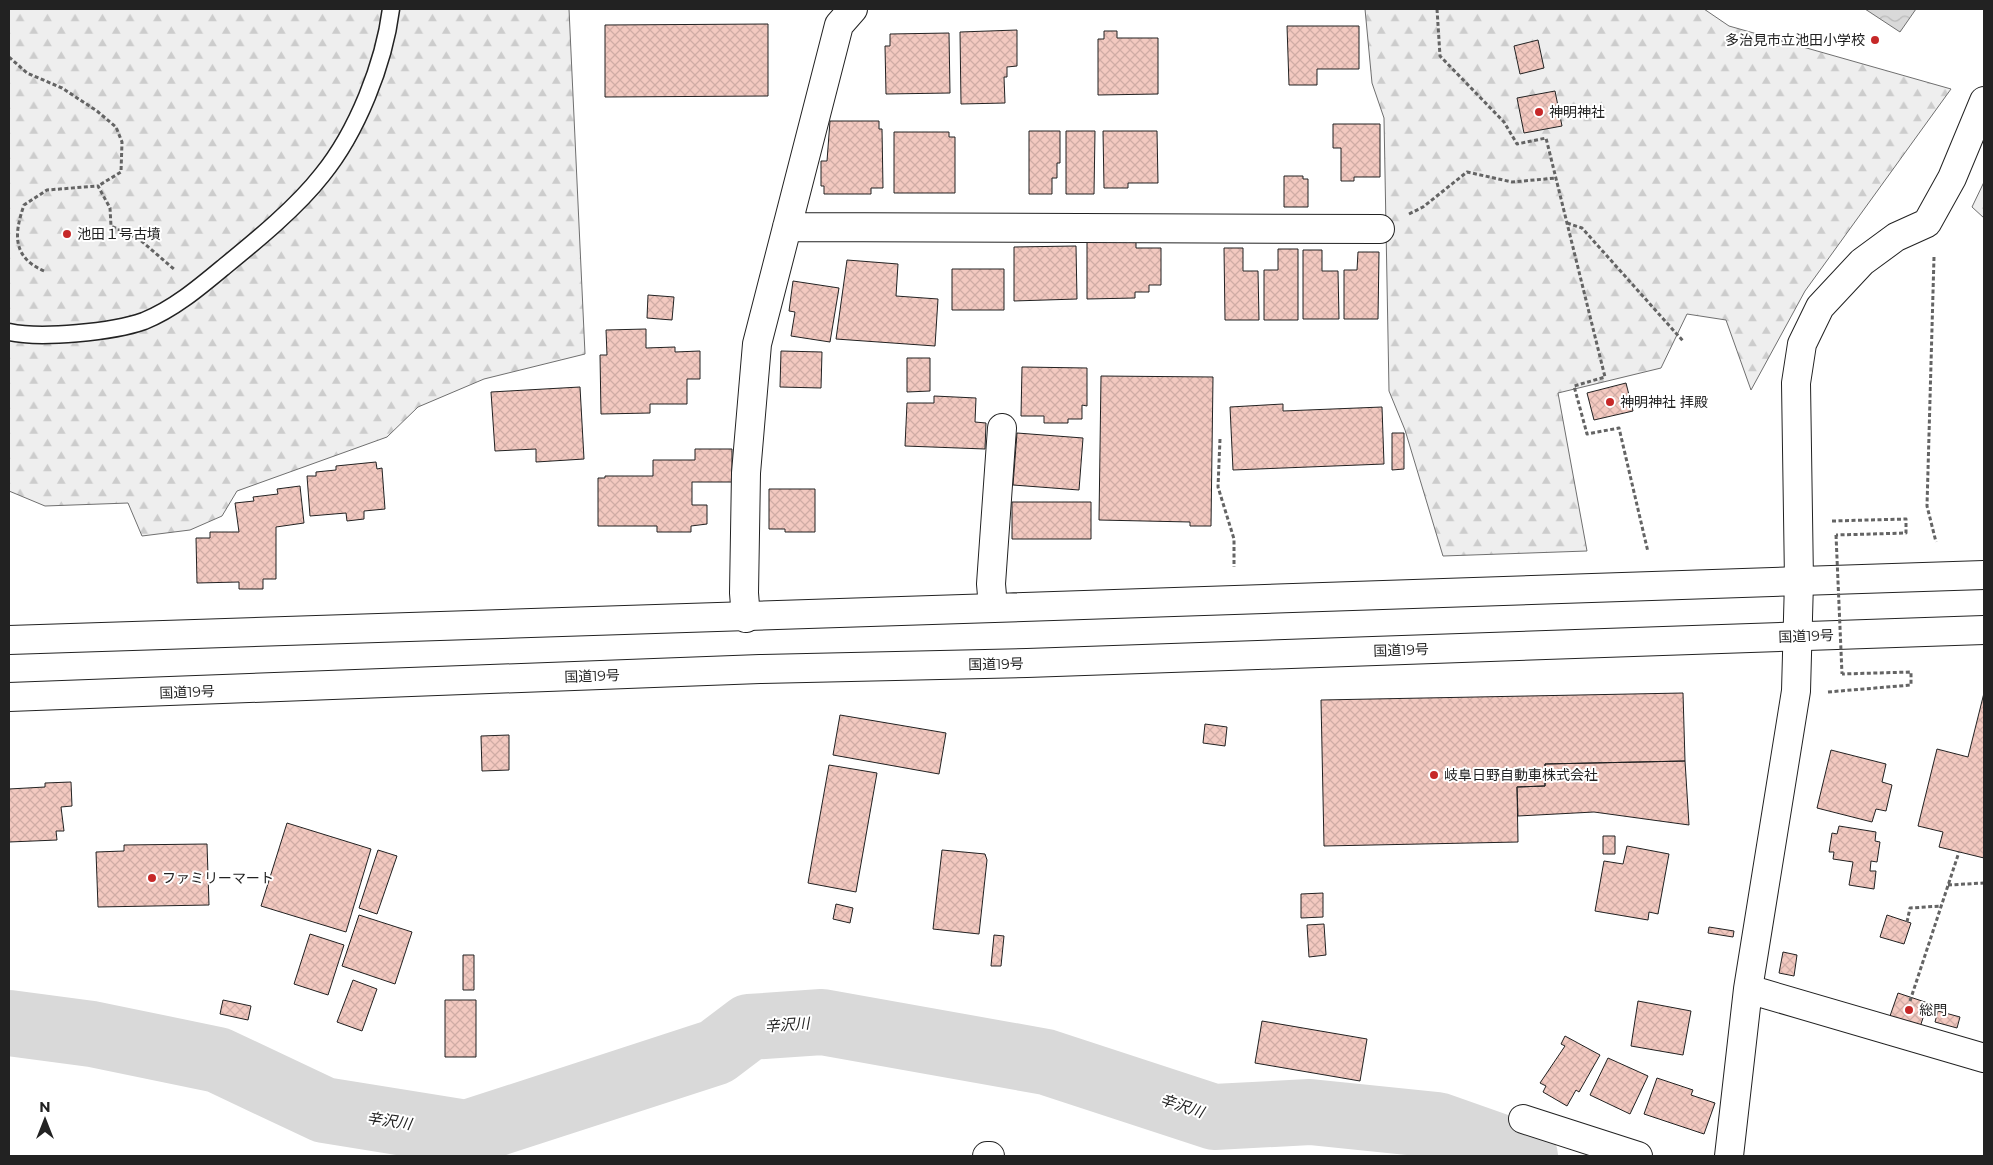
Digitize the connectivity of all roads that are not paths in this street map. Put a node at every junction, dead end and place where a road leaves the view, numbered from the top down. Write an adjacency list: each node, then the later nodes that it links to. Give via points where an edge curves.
1 (391, 9): 6 (lane, via 388,31 369,94 348,134 323,175 261,237 196,290 143,321 78,334)
2 (853, 9): 4 (main road, via 839,26)
3 (1984, 100): 9 (main road, via 1952,178 1927,223 1896,237 1862,262 1820,307 1802,344 1796,383)
4 (787, 227): 5 (main road); 11 (main road, via 757,344 746,473)
5 (1380, 229)
6 (9, 332)
7 (1002, 428): 10 (main road, via 992,584)
8 (1984, 575): 9 (main road)
9 (1799, 581): 10 (main road); 13 (main road)
10 (994, 607): 11 (main road)
11 (746, 618): 14 (main road)
12 (1984, 630): 13 (main road, 国道19号)
13 (1798, 636): 15 (main road, 国道19号); 16 (main road, via 1796,691)
14 (9, 640)
15 (9, 697)
16 (1748, 988): 17 (main road); 20 (main road)
17 (1984, 1058)
18 (1524, 1119): 19 (main road)
19 (1638, 1156)
20 (1729, 1156)

